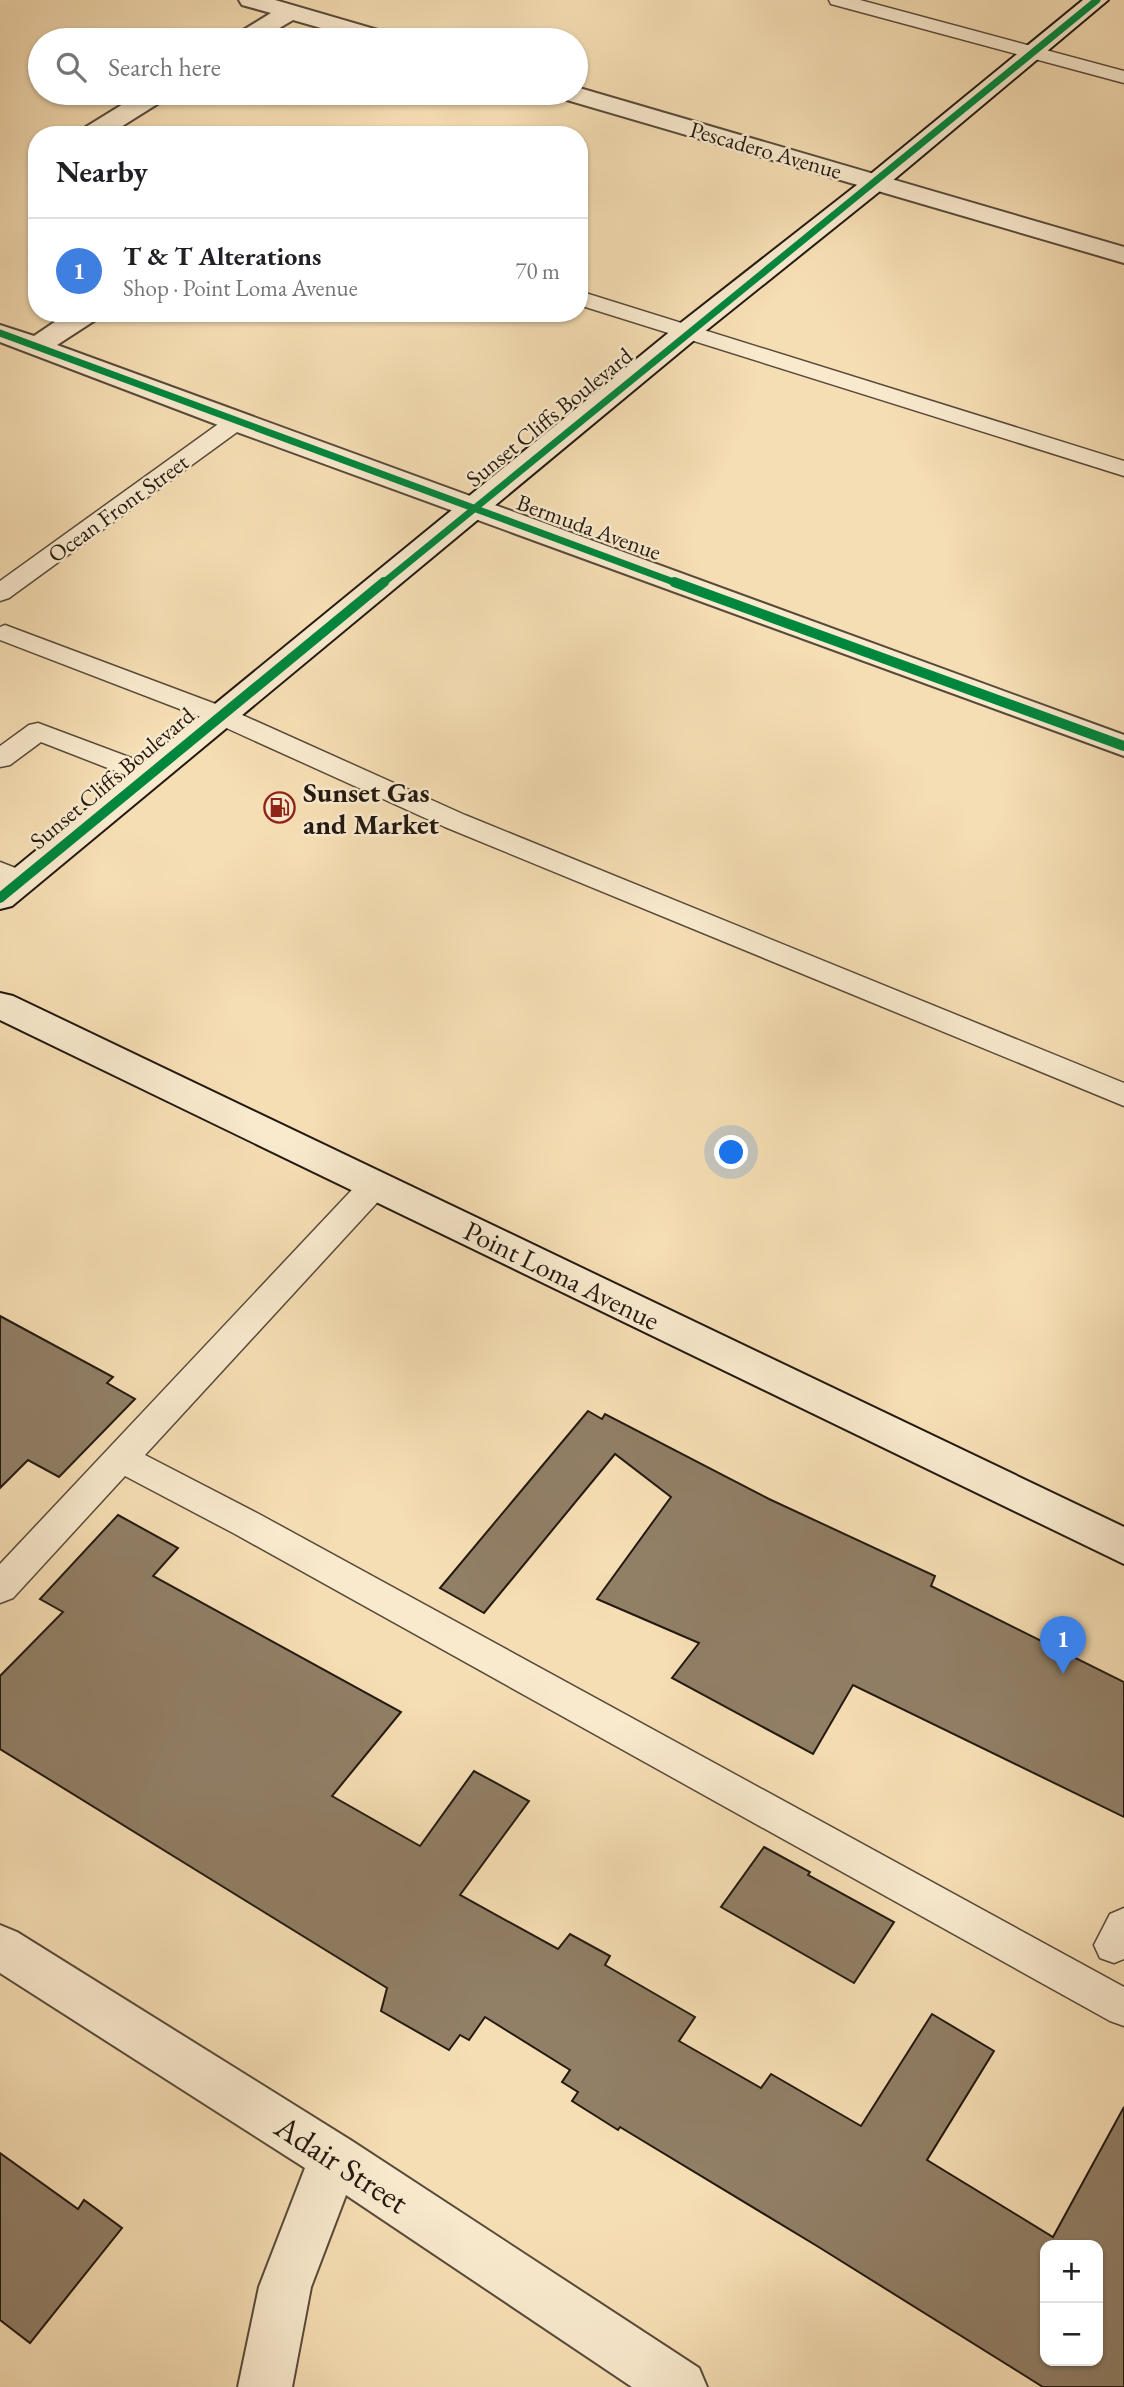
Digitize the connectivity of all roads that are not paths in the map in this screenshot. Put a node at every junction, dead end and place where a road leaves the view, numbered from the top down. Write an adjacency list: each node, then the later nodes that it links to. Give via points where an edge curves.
1 (250, 0): 4 (street)
2 (838, 0): 7 (lane)
3 (1097, 0): 7 (street, Sunset Cliffs Boulevard)
4 (289, 12): 5 (street); 6 (street)
5 (263, 28)
6 (345, 28)
7 (1032, 52): 8 (lane); 12 (street, Sunset Cliffs Boulevard)
8 (1124, 77)
9 (588, 98): 12 (street, Pescadero Avenue)
10 (139, 105): 11 (street)
11 (105, 126)
12 (876, 181): 13 (street, Pescadero Avenue); 16 (street, Sunset Cliffs Boulevard)
13 (1124, 255)
14 (588, 301): 16 (lane)
15 (74, 322): 18 (street)
16 (688, 331): 20 (lane); 21 (street, Sunset Cliffs Boulevard)
17 (0, 333): 18 (street, Bermuda Avenue)
18 (36, 347): 19 (street, Bermuda Avenue)
19 (236, 422): 21 (street, Bermuda Avenue); 22 (lane, Ocean Front Street)
20 (1124, 470)
21 (472, 508): 24 (street, Sunset Cliffs Boulevard); 25 (street, Bermuda Avenue)
22 (0, 593)
23 (2, 633): 24 (lane)
24 (220, 715): 27 (street, Sunset Cliffs Boulevard); 30 (lane, via 455,821)
25 (1124, 746)
26 (0, 759): 27 (lane, via 38,731)
27 (150, 775): 28 (street, Sunset Cliffs Boulevard)
28 (7, 883)
29 (0, 1005): 31 (street, Point Loma Avenue)
30 (1124, 1095)
31 (376, 1185): 32 (lane); 33 (street, Point Loma Avenue)
32 (121, 1458): 34 (lane); 36 (lane)
33 (1124, 1547)
34 (0, 1588)
35 (0, 1947): 37 (street, Adair Street)
36 (1124, 2008)
37 (334, 2158): 38 (street, via 285,2287); 39 (street, Adair Street)
38 (265, 2387)
39 (680, 2387)

